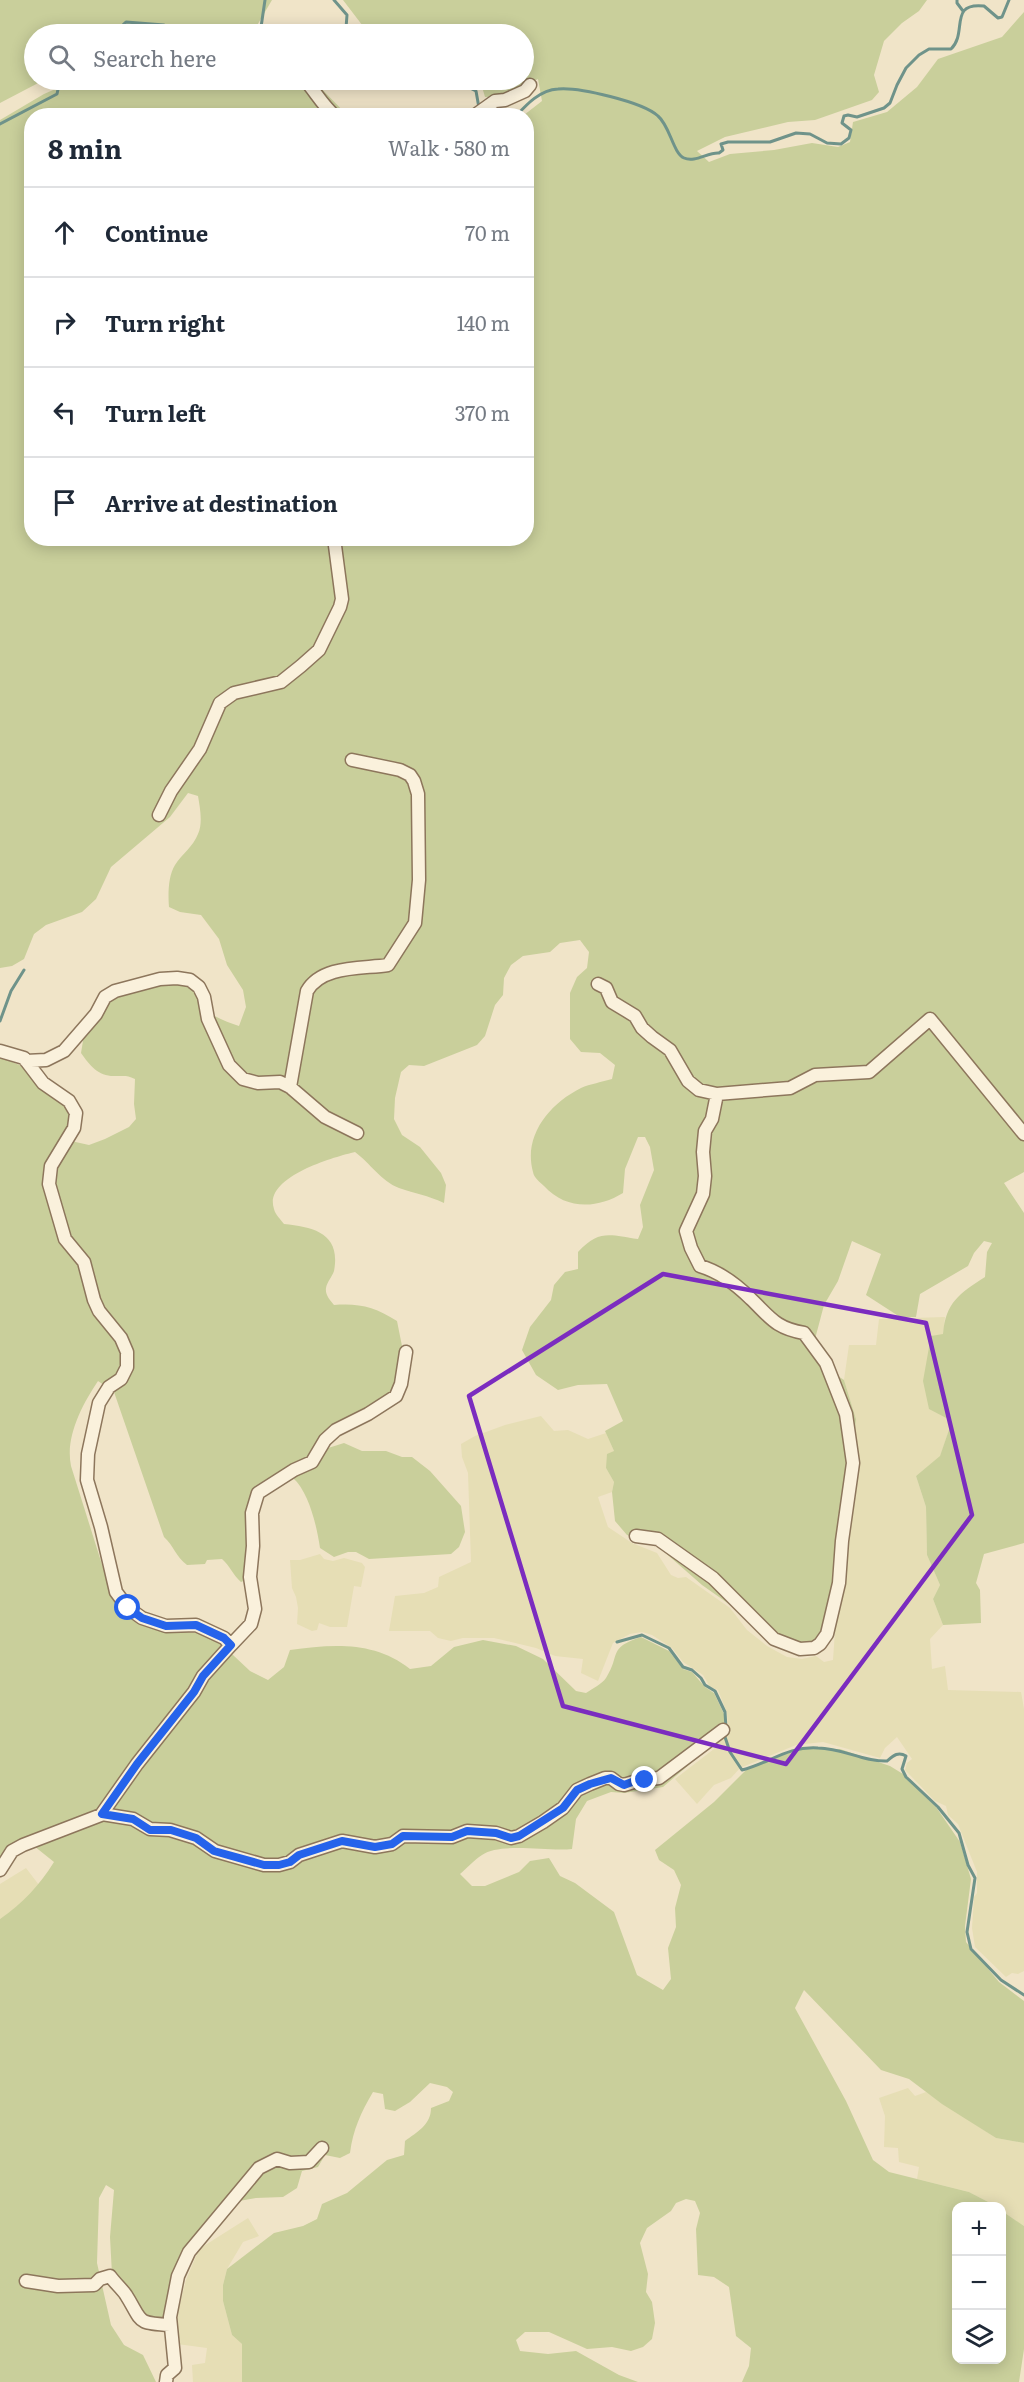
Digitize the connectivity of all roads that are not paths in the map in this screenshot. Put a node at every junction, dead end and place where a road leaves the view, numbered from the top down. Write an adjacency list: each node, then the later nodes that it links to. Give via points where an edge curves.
1 (314, 90): 3 (street)
2 (527, 90): 4 (street)
3 (326, 108)
4 (485, 108)
5 (336, 546): 7 (street, via 342,599 319,650 281,682 234,693 220,703 200,748)
6 (352, 760): 11 (street, via 400,770 414,781 420,808 415,923 388,965 341,971 312,983 307,991)
7 (159, 815)
8 (598, 984): 12 (street, via 606,988 612,1002 635,1016 652,1037 670,1050 688,1081 699,1090)
9 (0, 1051): 10 (street)
10 (26, 1061): 11 (street, via 46,1060 64,1051 96,1014 105,997 115,991 150,980 177,978 190,980 199,987 216,1038 229,1065 243,1079); 17 (street, via 43,1083 69,1101 76,1113 74,1128 51,1166 50,1191 65,1239 84,1262 99,1311 127,1352 127,1367 121,1379 109,1387 99,1403 88,1454 87,1480 116,1592 142,1618 166,1626 196,1625)
11 (290, 1087): 13 (street, via 325,1117)
12 (717, 1094): 14 (street, via 790,1088 815,1075 869,1072 930,1019); 16 (street, via 705,1131 703,1194 686,1231 691,1248 700,1266 717,1271 770,1320 804,1333 826,1364 851,1438 853,1463 839,1583 827,1634 814,1648 800,1649 774,1640 713,1578 658,1539)
13 (357, 1133)
14 (1024, 1134)
15 (406, 1352): 17 (street, via 396,1396 336,1430 312,1462 258,1493 252,1514 250,1577 255,1609 251,1624)
16 (636, 1536)
17 (231, 1645): 19 (street, via 203,1676)
18 (723, 1730): 19 (street, via 659,1778 624,1785 605,1778 590,1784 577,1790 563,1808 543,1822 511,1838 467,1831 452,1837 403,1836 392,1844 375,1847 342,1841 299,1855 290,1862 264,1865 214,1851 196,1838 171,1830 150,1830 133,1819)
19 (102, 1814): 20 (street, via 12,1851)
20 (0, 1870)
21 (322, 2148): 23 (street, via 309,2162 277,2159 259,2168 189,2252 178,2276)
22 (26, 2282): 23 (street, via 94,2285 110,2276 126,2295 136,2316 148,2324)
23 (171, 2325): 24 (street, via 175,2368)
24 (166, 2382)

